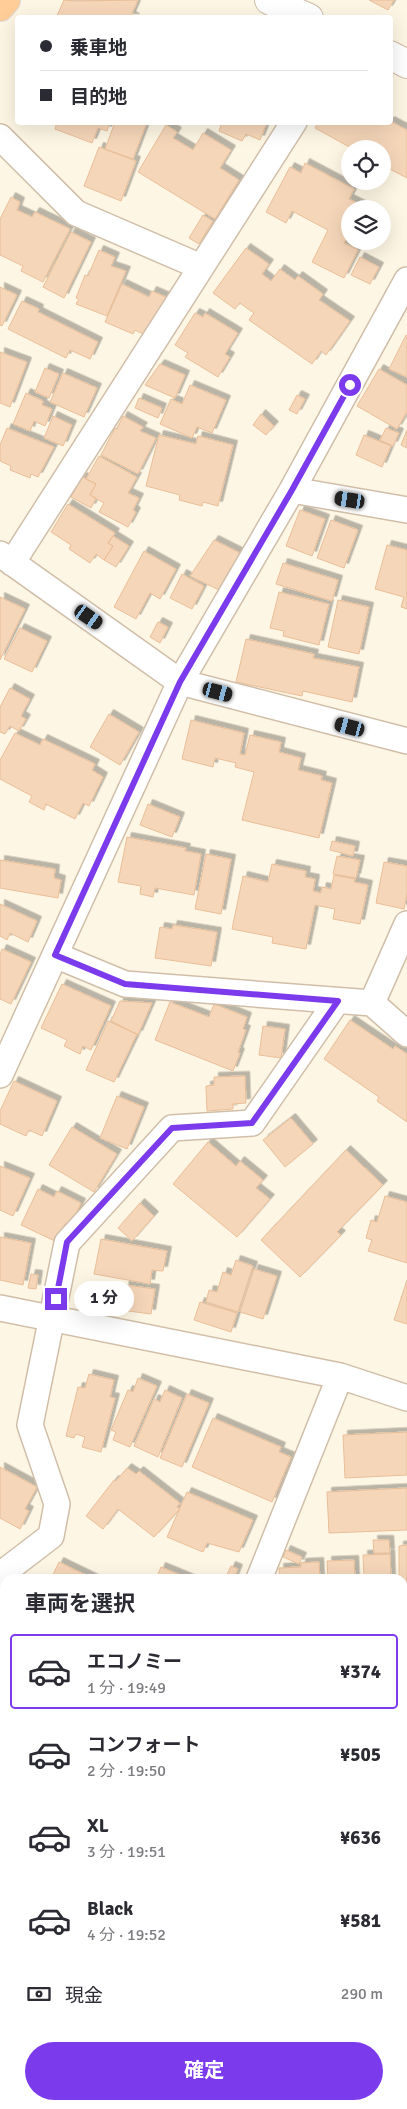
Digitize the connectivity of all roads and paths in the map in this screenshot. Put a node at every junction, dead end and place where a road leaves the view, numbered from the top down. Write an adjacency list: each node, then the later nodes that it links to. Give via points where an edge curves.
1 (6, 0): 3 (highway)
2 (269, 0): 4 (street)
3 (0, 7)
4 (302, 15)
5 (393, 57): 6 (street)
6 (407, 64)
7 (292, 125): 9 (street)
8 (0, 137): 9 (street, via 76,212)
9 (201, 267): 13 (street)
10 (407, 280): 11 (street)
11 (292, 490): 12 (street); 14 (street)
12 (407, 510)
13 (6, 558): 14 (street)
14 (180, 682): 15 (street); 17 (street)
15 (407, 742)
16 (407, 924): 19 (street)
17 (55, 955): 18 (street, via 125,984); 21 (street)
18 (338, 1001): 19 (street); 24 (street, via 252,1123 172,1128 67,1242)
19 (372, 1003): 20 (street)
20 (407, 1034)
21 (5, 1048): 22 (street)
22 (0, 1076)
23 (0, 1308): 24 (street)
24 (52, 1317): 25 (street); 27 (street, via 30,1425 57,1504 51,1536)
25 (340, 1376): 26 (street); 28 (street)
26 (407, 1398)
27 (3, 1574)
28 (261, 1574)

